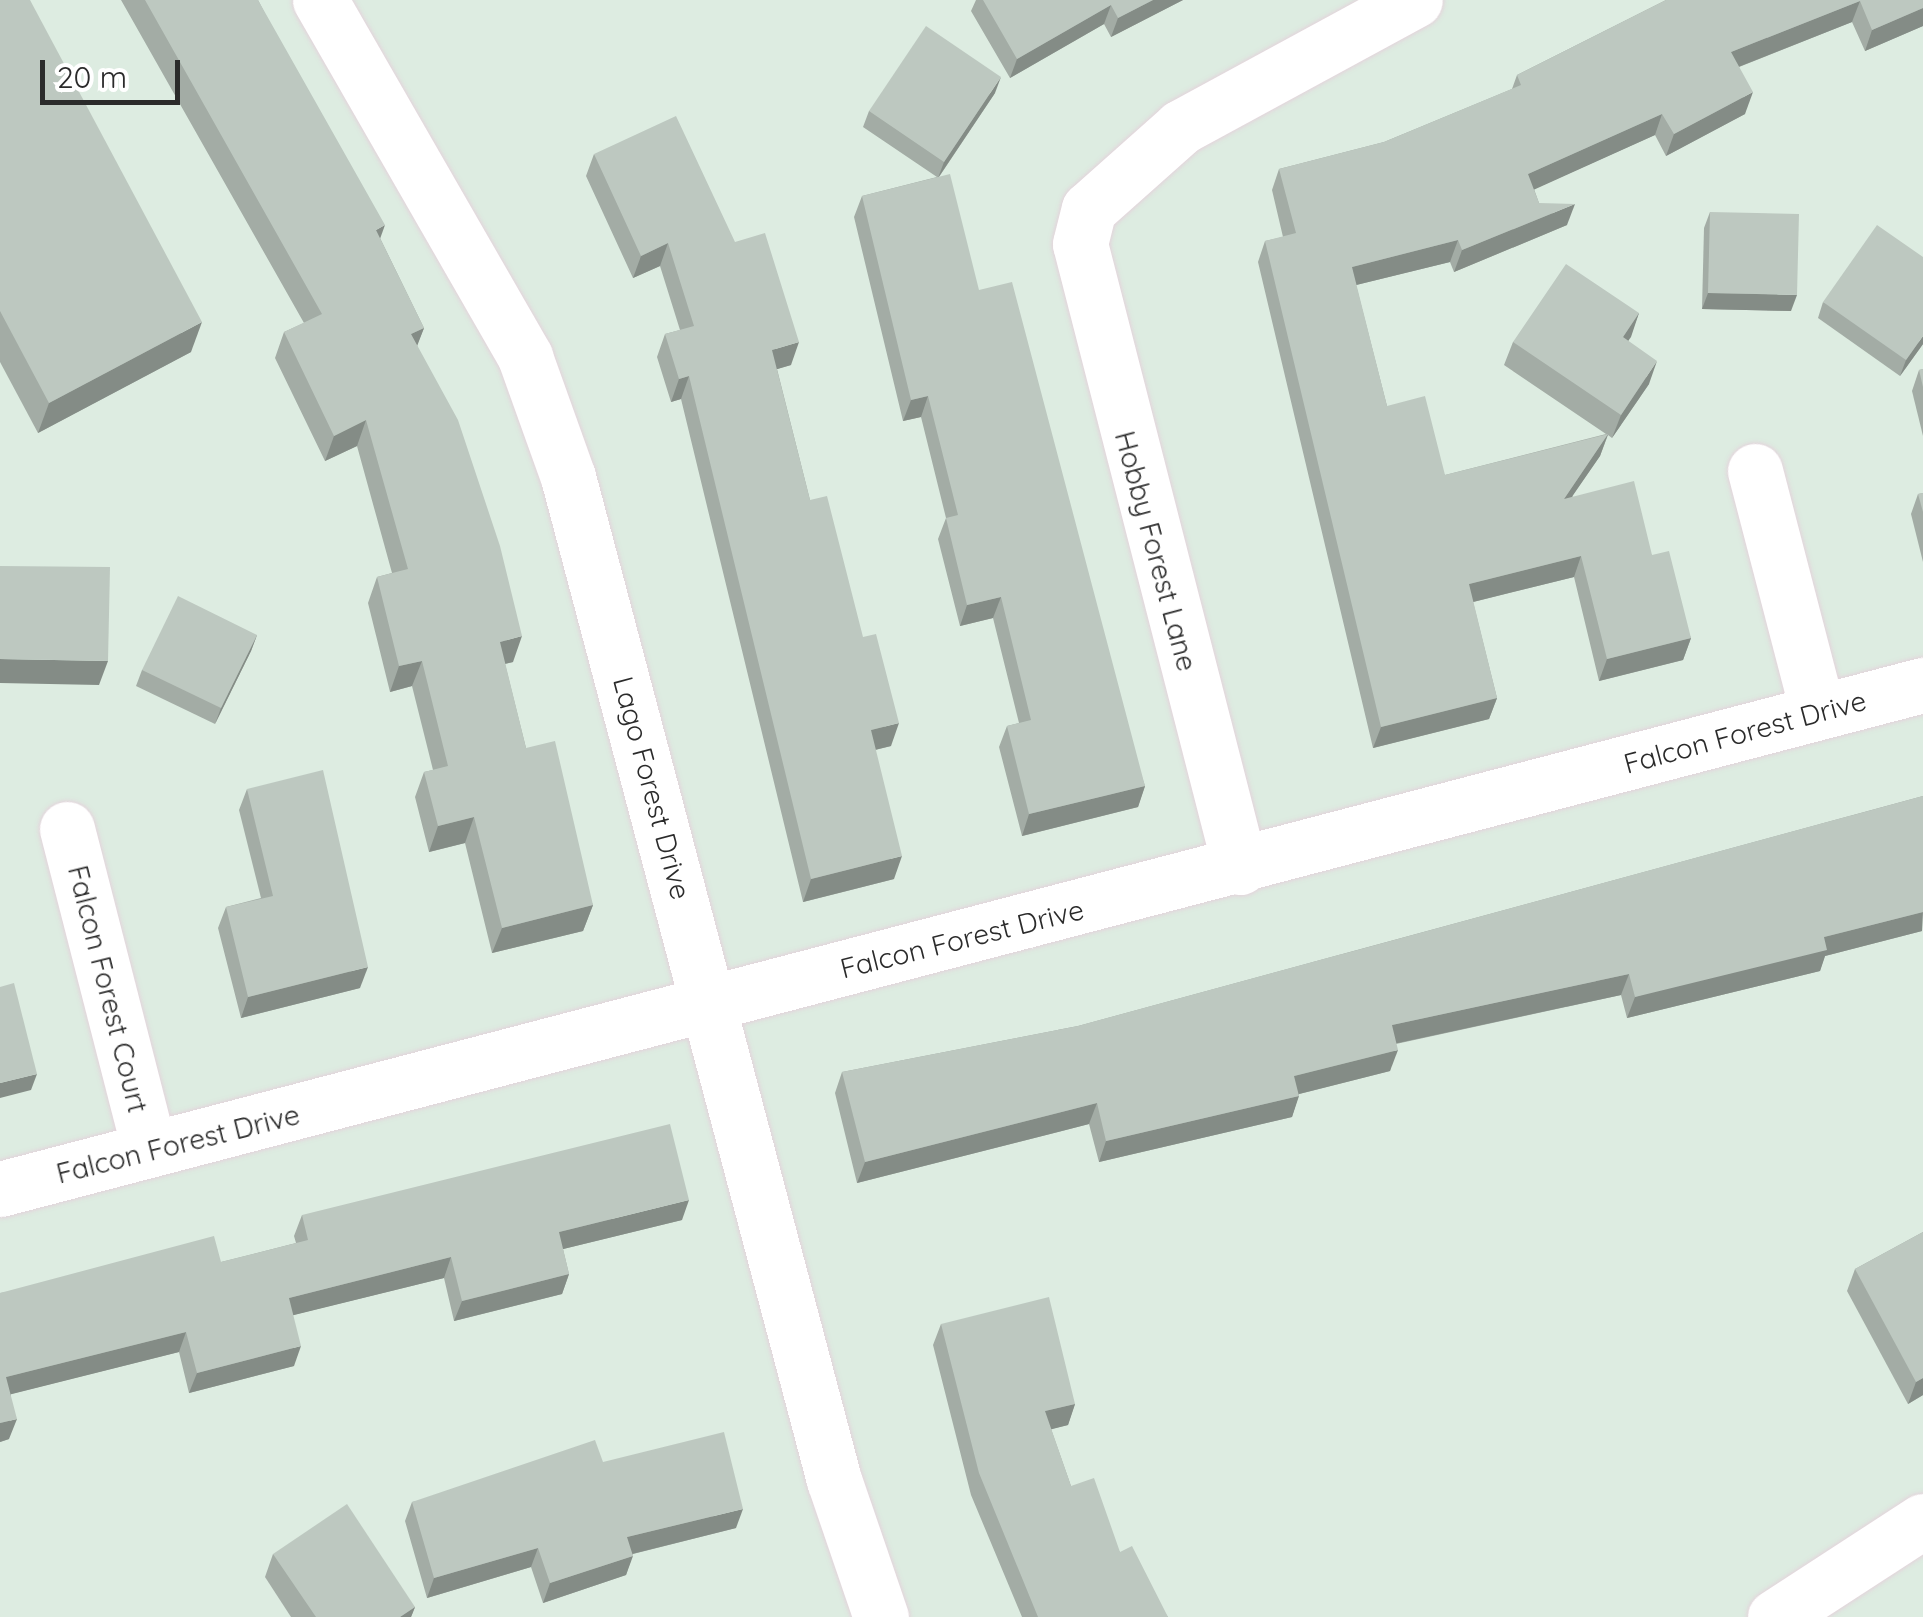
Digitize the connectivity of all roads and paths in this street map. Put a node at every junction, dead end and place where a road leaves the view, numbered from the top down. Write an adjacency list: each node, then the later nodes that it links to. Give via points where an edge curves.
1 (320, 0): 8 (street, Lago Forest Drive, via 525,357 568,477)
2 (1415, 0): 7 (street, Hobby Forest Lane, via 1181,127 1089,208 1082,233 1090,301)
3 (1756, 471): 5 (street)
4 (1923, 684): 5 (street, Falcon Forest Drive)
5 (1818, 712): 7 (street, Falcon Forest Drive)
6 (67, 829): 9 (street, Falcon Forest Court)
7 (1240, 867): 8 (street, Falcon Forest Drive)
8 (710, 1004): 9 (street, Falcon Forest Drive); 12 (street, Lago Forest Drive)
9 (149, 1150): 10 (street, Falcon Forest Drive)
10 (0, 1189)
11 (1923, 1521): 13 (street)
12 (864, 1612)
13 (1775, 1617)

